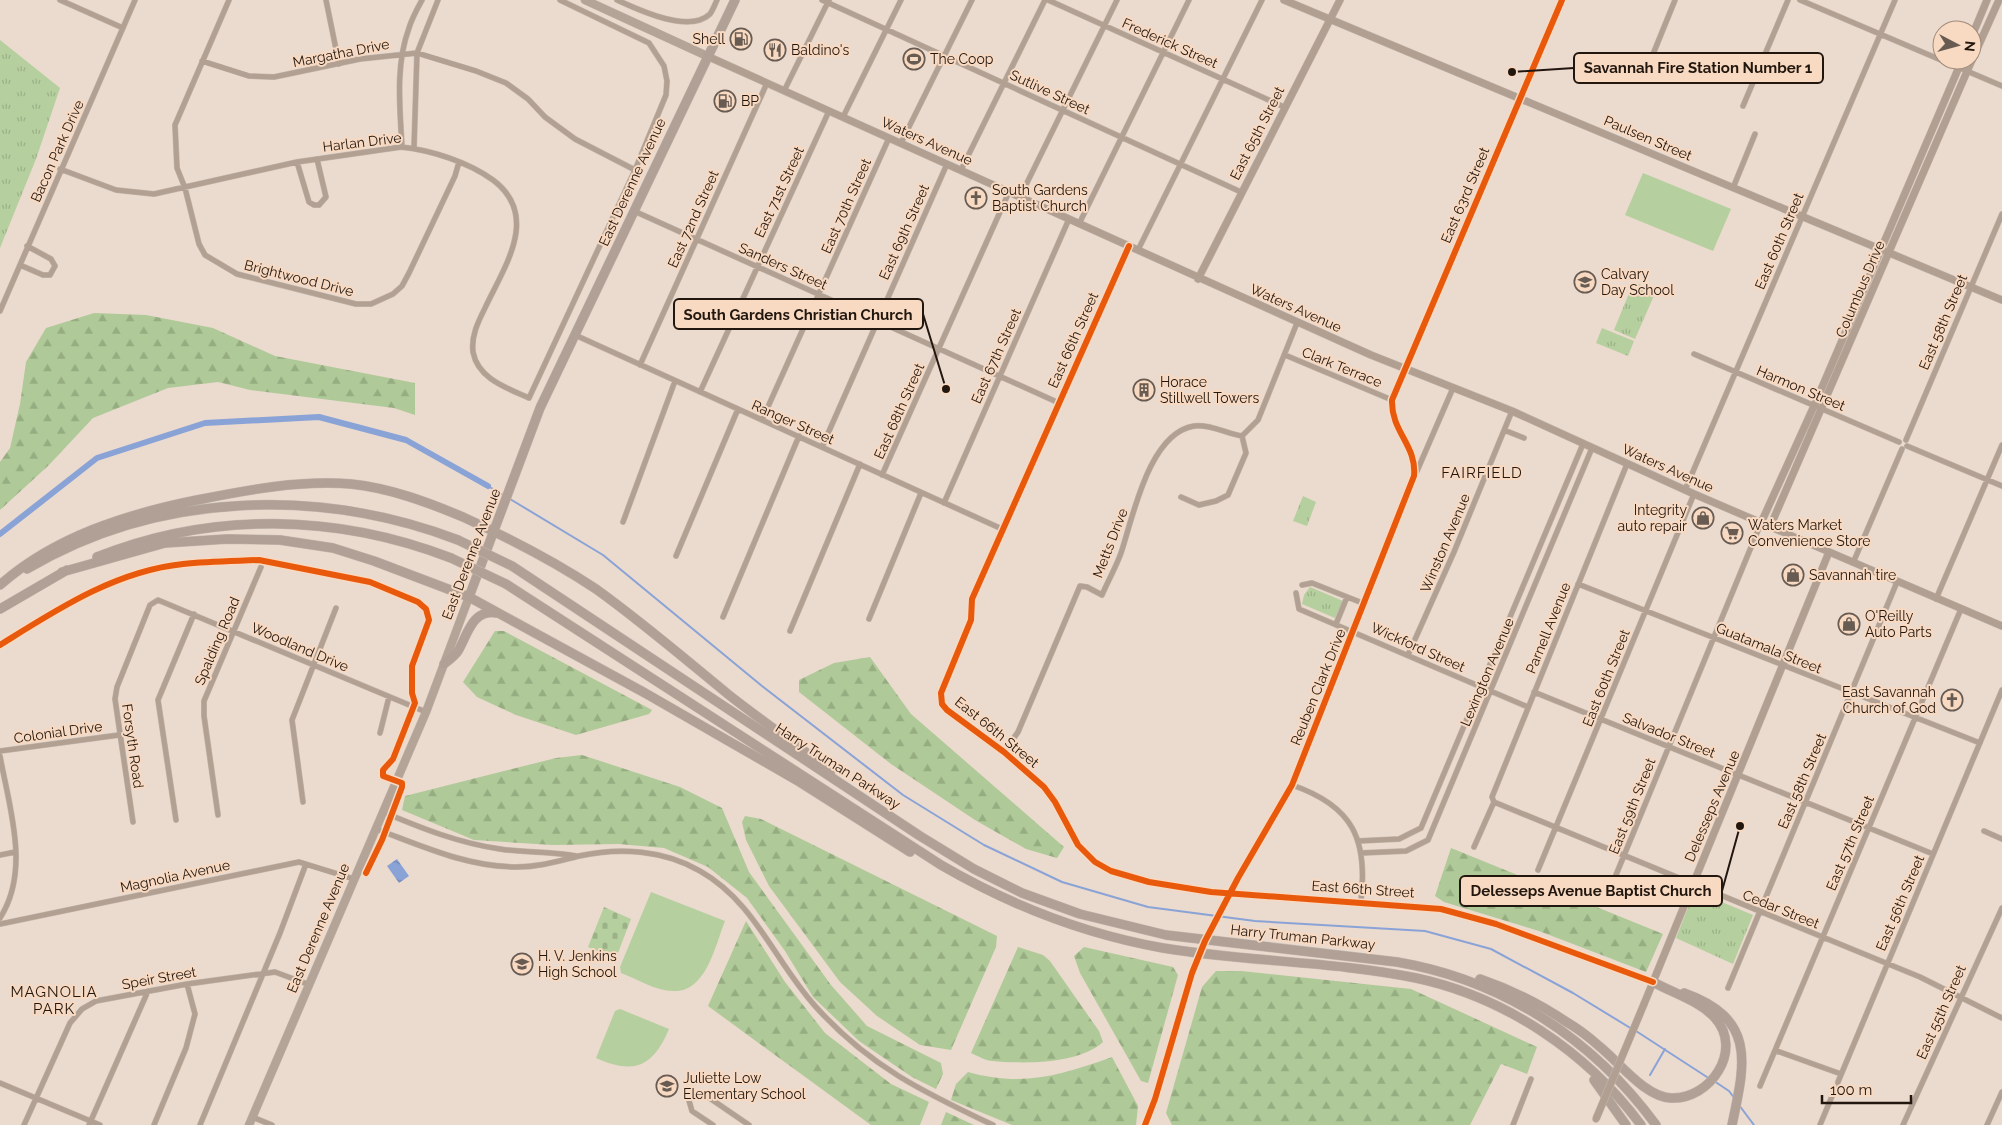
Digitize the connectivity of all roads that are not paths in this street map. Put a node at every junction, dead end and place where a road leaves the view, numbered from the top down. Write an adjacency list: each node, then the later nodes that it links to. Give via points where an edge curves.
1 (60, 0): 31 (street)
2 (135, 0): 31 (street, Bacon Park Drive)
3 (229, 0): 41 (street, Brightwood Drive)
4 (326, 0): 42 (street)
5 (422, 0): 37 (street, via 408,29)
6 (438, 0): 35 (street)
7 (560, 0): 70 (street, via 649,43 664,66 666,94)
8 (585, 0): 38 (main road, Waters Avenue)
9 (617, 0): 10 (street, via 649,14 678,21 702,19 711,13)
10 (717, 0)
11 (735, 0): 38 (highway, East Derenne Avenue)
12 (901, 0): 32 (street)
13 (972, 0): 39 (street)
14 (1046, 0): 30 (street, Frederick Street); 49 (street)
15 (1117, 0): 30 (street)
16 (1189, 0): 36 (street)
17 (1262, 0): 47 (street)
18 (1284, 0): 28 (street, Paulsen Street)
19 (1340, 0): 28 (street, East 65th Street)
20 (1562, 0): 52 (street, East 63rd Street)
21 (1674, 0): 43 (street)
22 (1788, 0): 53 (street)
23 (1800, 0): 33 (street)
24 (1895, 0): 33 (street, East 60th Street)
25 (1987, 0): 29 (street)
26 (1999, 0): 34 (street, Columbus Drive)
27 (826, 1): 32 (street, Sutlive Street); 51 (street)
28 (1330, 20): 52 (street, Paulsen Street); 54 (street, East 65th Street)
29 (1979, 20)
30 (1104, 26): 36 (street, Frederick Street); 55 (street)
31 (123, 28): 69 (street, Bacon Park Drive)
32 (887, 30): 39 (street, Sutlive Street); 57 (street)
33 (1880, 34): 40 (street); 79 (street, East 60th Street)
34 (1982, 38)
35 (417, 53): 37 (street, Margatha Drive); 63 (street); 70 (street, Margatha Drive, via 506,83 576,139)
36 (1164, 53): 47 (street, Frederick Street); 59 (street)
37 (403, 54): 42 (street, Margatha Drive); 62 (street, via 399,98)
38 (707, 56): 48 (street, Waters Avenue); 77 (highway, East Derenne Avenue)
39 (945, 56): 49 (street, Sutlive Street); 61 (street)
40 (1932, 57)
41 (202, 61): 42 (street, Margatha Drive, via 249,76 266,77); 72 (street, Brightwood Drive, via 175,125 177,168)
42 (339, 64)
43 (1648, 69)
44 (1957, 70): 86 (street, Columbus Drive)
45 (1964, 70): 46 (street)
46 (1967, 71): 50 (street); 87 (street, Columbus Drive)
47 (1223, 80): 54 (street, Frederick Street); 68 (street)
48 (767, 83): 51 (street, Waters Avenue); 82 (street, East 72nd Street)
49 (1004, 83): 55 (street, Sutlive Street); 71 (street)
50 (2002, 86)
51 (784, 91): 56 (street, Waters Avenue)
52 (1520, 98): 73 (street, Paulsen Street); 102 (street, East 63rd Street)
53 (1742, 106)
54 (1284, 107): 75 (street, East 65th Street)
55 (1063, 110): 59 (street, Sutlive Street); 76 (street)
56 (829, 111): 57 (street, Waters Avenue); 89 (street, East 71st Street)
57 (843, 117): 60 (street, Waters Avenue)
58 (1755, 134): 73 (street)
59 (1122, 137): 68 (street, Sutlive Street); 81 (street)
60 (889, 138): 61 (street, Waters Avenue); 92 (street, East 70th Street)
61 (901, 144): 67 (street, Waters Avenue)
62 (402, 147): 63 (street, Harlan Drive); 64 (street, Harlan Drive)
63 (414, 148): 66 (street, Harlan Drive)
64 (317, 159): 65 (street, Harlan Drive); 65 (street, via 326,197 320,205 309,202)
65 (297, 162): 72 (street, Harlan Drive)
66 (459, 162): 70 (street, Harlan Drive, via 498,184 508,194 518,217 516,239 475,329 473,352 492,381 529,398); 72 (street, Brightwood Drive, via 402,286 371,304 304,293 237,274 216,263 205,255 199,244)
67 (947, 164): 71 (street, Waters Avenue); 95 (street, East 69th Street)
68 (1181, 164): 75 (street, Sutlive Street); 85 (street)
69 (60, 169): 72 (street, Harlan Drive, via 128,192 154,194); 83 (street, Bacon Park Drive)
70 (635, 170)
71 (961, 170): 74 (street, Waters Avenue)
72 (185, 188)
73 (1733, 188): 79 (street, Paulsen Street)
74 (1009, 192): 76 (street, Waters Avenue); 98 (street, East 68th Street)
75 (1241, 192): 90 (street, East 65th Street)
76 (1020, 197): 80 (street, Waters Avenue)
77 (634, 212): 82 (street, Sanders Street); 97 (highway, East Derenne Avenue)
78 (2002, 214): 91 (street, East 58th Street)
79 (1802, 217): 86 (street, Paulsen Street); 103 (street, East 60th Street)
80 (1069, 219): 81 (street, Waters Avenue); 104 (street, East 67th Street)
81 (1079, 224): 84 (street, Waters Avenue)
82 (696, 240): 89 (street, Sanders Street); 101 (street, East 72nd Street)
83 (28, 246): 88 (street, Bacon Park Drive); 88 (street, via 51,259 54,272 43,275)
84 (1129, 246): 85 (street, Waters Avenue); 109 (street, East 66th Street)
85 (1138, 250): 90 (street, Waters Avenue)
86 (1880, 250): 87 (street, Paulsen Street); 110 (street, Columbus Drive)
87 (1888, 254): 91 (street, Paulsen Street); 110 (street, Columbus Drive)
88 (20, 265): 94 (street, Bacon Park Drive)
89 (757, 267): 92 (street, Sanders Street); 107 (street, East 71st Street)
90 (1198, 278): 96 (street, Waters Avenue)
91 (1970, 287): 93 (street, Paulsen Street); 119 (street, East 58th Street)
92 (818, 294): 95 (street, Sanders Street); 113 (street, East 70th Street)
93 (2002, 300)
94 (0, 312)
95 (877, 321): 98 (street, Sanders Street); 121 (street, East 69th Street)
96 (1297, 323): 100 (street, Clark Terrace); 102 (street, Waters Avenue)
97 (574, 335): 101 (street, Ranger Street); 138 (highway, East Derenne Avenue, via 540,408)
98 (939, 349): 104 (street, Sanders Street); 125 (street, East 68th Street)
99 (1694, 354): 103 (street, Harmon Street)
100 (1285, 355): 108 (street, Clark Terrace); 116 (street, Clark Terrace, via 1258,420)
101 (640, 366): 105 (street, Ranger Street)
102 (1404, 370): 106 (street, Waters Avenue); 108 (street, East 63rd Street)
103 (1735, 372): 110 (street, Harmon Street); 129 (street, East 60th Street)
104 (1000, 376): 109 (street, Sanders Street); 133 (street, East 67th Street)
105 (675, 382): 107 (street, Ranger Street); 134 (street)
106 (1453, 388): 112 (street, Waters Avenue); 126 (street)
107 (700, 392): 111 (street, Ranger Street)
108 (1392, 400): 126 (street, Reuben Clark Drive, via 1394,422 1413,456)
109 (1059, 403): 137 (street, East 66th Street)
110 (1818, 407): 119 (street, Harmon Street, via 1899,442 1902,439); 135 (street, Columbus Drive); 136 (street, Columbus Drive)
111 (738, 409): 113 (street, Ranger Street); 140 (street)
112 (1512, 411): 114 (street, Winston Avenue); 118 (street, Waters Avenue)
113 (762, 420): 115 (street, Ranger Street)
114 (1504, 430): 117 (street); 170 (street, Winston Avenue)
115 (799, 436): 121 (street, Ranger Street); 162 (street)
116 (1242, 436): 132 (street, via 1246,453 1228,494 1198,505); 189 (street, Metts Drive, via 1206,425 1191,426 1164,444 1152,462 1120,556 1102,595 1080,586 1018,732)
117 (1524, 438)
118 (1583, 444): 122 (street, Waters Avenue); 142 (street, Lexington Avenue)
119 (1905, 445): 127 (street); 141 (street, East 58th Street)
120 (2002, 445): 127 (street)
121 (822, 447): 123 (street, Ranger Street)
122 (1592, 448): 124 (street, Waters Avenue); 144 (street, Lexington Avenue)
123 (860, 464): 125 (street, Ranger Street); 167 (street, East 68th Street)
124 (1626, 464): 129 (street, Waters Avenue); 147 (street, Parnell Avenue)
125 (882, 475): 130 (street, Ranger Street)
126 (1414, 476): 155 (street, Reuben Clark Drive)
127 (1987, 480): 128 (street); 153 (street)
128 (2002, 486)
129 (1685, 490): 131 (street, Waters Avenue)
130 (920, 493): 133 (street, Ranger Street); 163 (street)
131 (1694, 494): 135 (street, Waters Avenue); 159 (street, East 60th Street)
132 (1181, 498)
133 (944, 503): 137 (street, Ranger Street)
134 (623, 522)
135 (1761, 523): 136 (street, Waters Avenue); 169 (street, East 59th Street)
136 (1770, 527): 139 (street, Waters Avenue)
137 (1002, 529): 189 (street, East 66th Street, via 972,599 971,620 940,695 942,704 953,716)
138 (494, 531): 148 (highway, via 418,499 385,489 319,483 279,486 185,503 117,521 37,556); 151 (highway, East Derenne Avenue); 196 (highway, via 602,594)
139 (1829, 552): 141 (street, Waters Avenue); 173 (street, Delesseps Avenue)
140 (676, 556)
141 (1853, 563): 146 (street, Waters Avenue)
142 (1533, 565): 144 (street); 174 (street, Lexington Avenue)
143 (261, 567): 166 (street, Spalding Road)
144 (1543, 568): 176 (street, Lexington Avenue)
145 (62, 572): 151 (highway, via 165,543 280,540 332,548); 157 (highway, Harry Truman Parkway); 220 (highway, Harry Truman Parkway, bridge, via 146,540 190,530 257,523 302,524 368,533 412,544 506,584 941,865)
146 (1897, 582): 153 (street, Waters Avenue); 178 (street, East 58th Street)
147 (1578, 584): 159 (street, Guatamala Street); 177 (street, Parnell Avenue)
148 (0, 585): 196 (highway, Harry Truman Parkway, bridge, via 54,555 119,528 187,512 226,506 280,504 349,510 395,519 458,540 512,566)
149 (1302, 585): 152 (street, via 1312,583)
150 (1296, 593): 164 (street, Reuben Clark Drive, via 1299,609)
151 (469, 597): 161 (highway); 172 (main road, East Derenne Avenue)
152 (1347, 597): 155 (street); 164 (street)
153 (1936, 599): 158 (street, Waters Avenue)
154 (165, 602): 160 (street, Woodland Drive); 185 (street, Forsyth Road, via 158,600 150,605 117,687)
155 (1365, 604): 168 (street, Reuben Clark Drive)
156 (336, 608): 171 (street)
157 (0, 609)
158 (1961, 609): 165 (street, Waters Avenue); 182 (street, East 57th Street)
159 (1646, 611): 169 (street, Guatamala Street); 183 (street, East 60th Street)
160 (194, 614): 166 (street, Woodland Drive); 199 (street, via 158,700)
161 (499, 614): 172 (highway, via 487,612 477,617 457,653); 220 (highway, via 724,736 900,846)
162 (723, 617)
163 (869, 619)
164 (1336, 624): 168 (street, Reuben Clark Drive)
165 (2002, 626)
166 (234, 631): 171 (street, Woodland Drive); 198 (street, Spalding Road, via 204,701)
167 (790, 631)
168 (1354, 632): 170 (street, Wickford Street); 192 (street, Reuben Clark Drive)
169 (1713, 638): 173 (street, Guatamala Street); 187 (street, East 59th Street)
170 (1408, 655): 174 (street, Wickford Street)
171 (314, 664): 179 (street, Woodland Drive); 193 (street, via 292,720)
172 (444, 664): 181 (main road, East Derenne Avenue)
173 (1784, 666): 178 (street, Guatamala Street); 191 (street, Delesseps Avenue)
174 (1482, 687): 176 (street, Wickford Street); 200 (street, Lexington Avenue)
175 (2002, 690): 186 (street, East 56th Street)
176 (1491, 691): 180 (street, Wickford Street); 202 (street, Lexington Avenue)
177 (1534, 692): 180 (street, Parnell Avenue); 183 (street, Salvador Street)
178 (1852, 693): 182 (street, Guatamala Street); 195 (street, East 58th Street)
179 (389, 697): 181 (street, Woodland Drive); 184 (street)
180 (1528, 707): 194 (street, Parnell Avenue, via 1492,797)
181 (426, 712): 197 (main road, East Derenne Avenue)
182 (1915, 718): 186 (street, Guatamala Street); 205 (street, East 57th Street)
183 (1602, 720): 187 (street, Salvador Street); 203 (street, East 60th Street)
184 (380, 733)
185 (119, 735): 188 (street, Colonial Drive); 201 (street, Forsyth Road)
186 (1980, 743): 214 (street, East 56th Street)
187 (1668, 747): 191 (street, Salvador Street); 213 (street, East 59th Street)
188 (0, 751)
189 (1004, 752): 221 (street, East 66th Street, via 1051,795 1084,854 1111,871 1149,882 1210,892)
190 (0, 756): 210 (street)
191 (1739, 776): 195 (street, Salvador Street); 219 (street, Delesseps Avenue)
192 (1292, 785): 208 (street, via 1329,801 1347,819); 258 (street, Reuben Clark Drive, bridge, via 1205,941)
193 (303, 802)
194 (1494, 802): 203 (street, Cedar Street); 209 (street, Parnell Avenue)
195 (1805, 803): 205 (street, Salvador Street); 224 (street, East 58th Street)
196 (880, 810): 229 (highway, Harry Truman Parkway, via 974,869 1031,896 1080,914 1166,935)
197 (383, 812): 204 (main road, East Derenne Avenue); 215 (street, via 474,845)
198 (218, 815)
199 (176, 820)
200 (1425, 821): 202 (street); 208 (street, Lexington Avenue, via 1421,828 1399,839)
201 (133, 822)
202 (1435, 826): 211 (street, Lexington Avenue, via 1428,840 1417,847 1399,852)
203 (1556, 826): 213 (street, Cedar Street); 217 (street, East 60th Street)
204 (376, 829): 215 (street, via 479,864 544,866); 218 (main road, East Derenne Avenue)
205 (1869, 829): 214 (street, Salvador Street); 227 (street, East 57th Street)
206 (1984, 831): 207 (street)
207 (2002, 839)
208 (1358, 840): 211 (street)
209 (1474, 847)
210 (15, 852): 212 (street); 225 (street, via 11,896)
211 (1361, 853): 221 (street, via 1364,877)
212 (0, 854)
213 (1624, 854): 219 (street, Cedar Street); 222 (street, East 59th Street)
214 (1933, 854): 228 (street, East 56th Street)
215 (579, 856): 257 (street, via 607,851 656,854 684,863 719,883 739,900 788,972 847,1040 919,1090)
216 (306, 864): 218 (street, Magnolia Avenue); 226 (street, Magnolia Avenue, via 299,862); 230 (street)
217 (1538, 870)
218 (354, 878): 233 (main road, East Derenne Avenue)
219 (1693, 884): 224 (street, Cedar Street); 231 (street, Delesseps Avenue)
220 (997, 895): 238 (highway, Harry Truman Parkway, via 1063,922 1141,943 1395,974 1438,984 1499,1008)
221 (1361, 901): 231 (street, East 66th Street, via 1425,906 1471,916)
222 (1604, 904)
223 (2002, 908): 236 (street, East 55th Street)
224 (1760, 912): 227 (street, Cedar Street); 234 (street, East 58th Street)
225 (0, 918)
226 (0, 924)
227 (1823, 938): 228 (street, Cedar Street); 239 (street, East 57th Street)
228 (1886, 965): 236 (street, Cedar Street); 240 (street, East 56th Street)
229 (1429, 967): 231 (highway, via 1486,981 1564,1020 1598,1044 1645,1089 1660,1097 1699,1093 1710,1084 1723,1062 1725,1039 1716,1019 1703,1008); 262 (highway, Harry Truman Parkway, via 1505,996 1563,1030 1614,1075)
230 (261, 974): 232 (street, Speir Street); 233 (street, Speir Street, via 275,972); 253 (street)
231 (1653, 982): 247 (street, Delesseps Avenue, bridge); 249 (highway, via 1718,1008 1732,1024 1743,1055)
232 (187, 984): 235 (street, Speir Street); 252 (street, via 195,1014 186,1048)
233 (310, 985): 246 (main road, East Derenne Avenue)
234 (1728, 988)
235 (148, 991): 245 (street, Speir Street, via 96,1001 82,1008 70,1023); 248 (street)
236 (1960, 996): 237 (street, Cedar Street); 264 (street, East 55th Street)
237 (2002, 1018)
238 (1555, 1041): 260 (highway, via 1600,1087); 261 (highway, Harry Truman Parkway, via 1605,1084)
239 (1777, 1051): 240 (street); 243 (street, East 57th Street)
240 (1841, 1074): 263 (street, East 56th Street)
241 (1532, 1079): 259 (street)
242 (0, 1082): 245 (street)
243 (1760, 1086)
244 (2002, 1092): 265 (street)
245 (35, 1098): 248 (street); 250 (street, Speir Street)
246 (251, 1121): 254 (street)
247 (1595, 1122)
248 (90, 1123): 251 (street)
249 (1732, 1123)
250 (24, 1125)
251 (100, 1125)
252 (154, 1125)
253 (200, 1125)
254 (272, 1125)
255 (713, 1125): 256 (street, via 692,1111 687,1094 708,1097)
256 (749, 1125)
257 (993, 1125)
258 (1145, 1125)
259 (1513, 1125)
260 (1626, 1125)
261 (1641, 1125)
262 (1656, 1125)
263 (1820, 1125)
264 (1903, 1125)
265 (1987, 1125)

